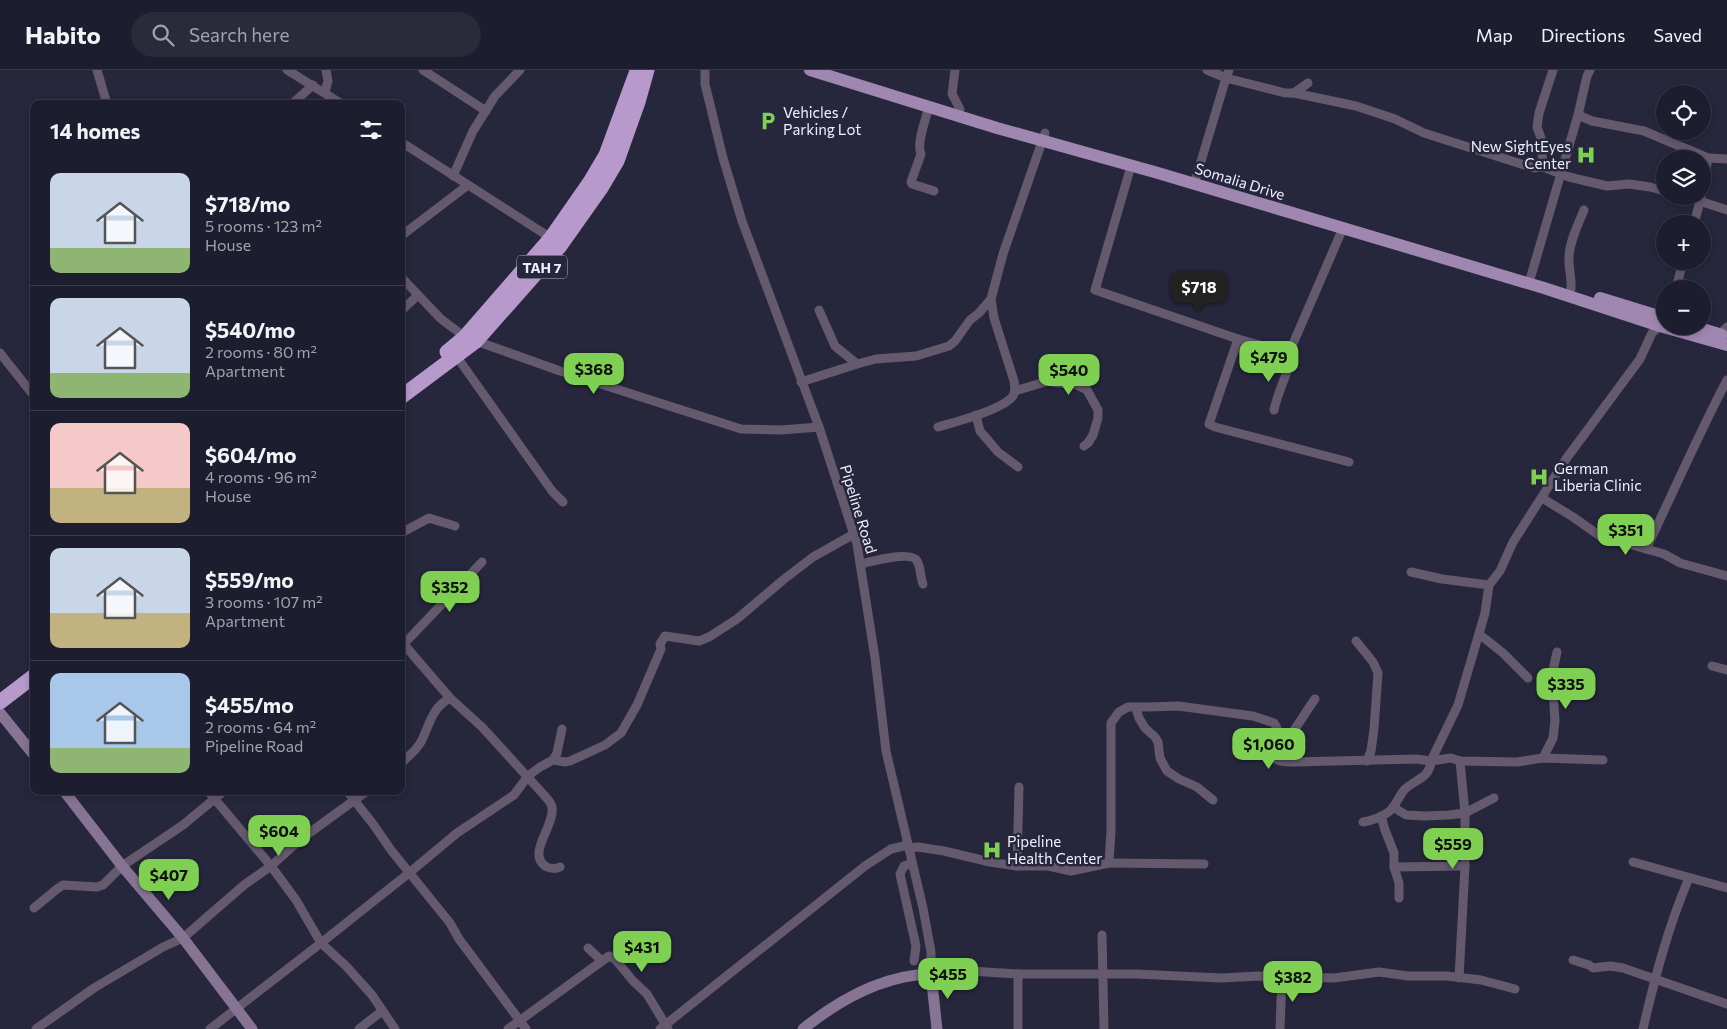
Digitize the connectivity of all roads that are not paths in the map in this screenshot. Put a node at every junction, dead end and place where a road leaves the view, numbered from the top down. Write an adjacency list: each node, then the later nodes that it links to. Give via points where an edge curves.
1 (97, 70): 20 (street)
2 (287, 70): 17 (street)
3 (326, 70): 18 (street)
4 (423, 70): 25 (street)
5 (520, 70): 25 (street, via 495,96)
6 (637, 70): 45 (highway, TAH 7, via 606,155)
7 (647, 70): 59 (highway, TAH 7, via 617,161 600,188 560,246)
8 (705, 70): 66 (street, Pipeline Road, via 705,84 723,158 742,220)
9 (810, 70): 23 (main road, Somalia Drive)
10 (833, 70): 24 (main road, Somalia Drive)
11 (955, 70): 24 (street, via 952,94)
12 (1207, 70): 15 (street)
13 (1553, 70): 33 (street, via 1539,113)
14 (1590, 70): 26 (street)
15 (1228, 74): 19 (street); 36 (street)
16 (1308, 83): 19 (street)
17 (313, 85): 18 (street); 21 (street)
18 (325, 92): 22 (street)
19 (1294, 93): 33 (street, via 1356,106 1395,118 1461,146 1534,168)
20 (106, 100)
21 (296, 100)
22 (336, 100)
23 (929, 107): 27 (main road, Somalia Drive); 39 (street, via 920,143 921,154 911,182)
24 (960, 109): 27 (main road, Somalia Drive)
25 (486, 111): 35 (street)
26 (1578, 115): 29 (street, via 1592,122 1644,131); 34 (street)
27 (1044, 137): 32 (main road, Somalia Drive); 36 (main road, Somalia Drive); 50 (street, via 1006,246)
28 (405, 145): 35 (street)
29 (1689, 150)
30 (1711, 158): 31 (street)
31 (1727, 159)
32 (1131, 166): 43 (main road, Somalia Drive); 60 (street, via 1095,290)
33 (1544, 167): 34 (street)
34 (1561, 174): 38 (street, via 1607,186 1629,184); 46 (street)
35 (453, 176): 37 (street)
36 (1196, 178): 46 (main road, Somalia Drive)
37 (468, 185): 44 (street); 45 (street)
38 (1656, 188)
39 (934, 192)
40 (1711, 203): 42 (street)
41 (1584, 210): 48 (street, via 1573,234 1569,256)
42 (1727, 210)
43 (1343, 228): 54 (main road, Somalia Drive); 62 (street)
44 (405, 233)
45 (551, 238): 59 (highway, TAH 7)
46 (1531, 276): 48 (main road, Somalia Drive)
47 (405, 281): 49 (street)
48 (1571, 289): 53 (main road, Somalia Drive)
49 (418, 295): 51 (street); 59 (street, via 441,318)
50 (992, 299): 64 (street, via 948,346 916,356); 69 (street, via 994,318)
51 (405, 307)
52 (819, 310): 64 (street, via 835,346)
53 (1656, 319)
54 (1656, 320)
55 (1656, 329): 78 (street, via 1640,359)
56 (1711, 331): 58 (main road)
57 (1711, 333): 58 (main road)
58 (1725, 336)
59 (471, 339): 63 (highway, TAH 7); 67 (highway, TAH 7); 74 (street, via 741,429)
60 (1238, 339): 62 (street); 76 (street, via 1210,424)
61 (0, 353): 68 (street)
62 (1289, 353): 71 (street, via 1290,366)
63 (457, 357): 70 (highway, TAH 7); 79 (street)
64 (857, 364): 66 (street)
65 (1727, 380): 83 (street)
66 (802, 382): 74 (street, Pipeline Road)
67 (405, 383)
68 (30, 391)
69 (1015, 391): 72 (street, via 1004,403); 75 (street, via 1048,381 1075,384 1087,390 1098,410 1098,418 1093,435)
70 (405, 394)
71 (1274, 410)
72 (976, 416): 73 (street); 77 (street, via 980,431 998,452)
73 (938, 427)
74 (818, 428): 82 (street, Pipeline Road)
75 (1084, 446)
76 (1349, 462)
77 (1018, 467)
78 (1542, 498): 83 (street, via 1600,536); 89 (street)
79 (563, 502)
80 (454, 526): 81 (street, via 429,518)
81 (405, 531)
82 (854, 534): 85 (street, Pipeline Road); 113 (street, via 813,557 710,637 700,641 665,636 637,705 621,733 605,745 570,761)
83 (1646, 549): 87 (street, via 1680,563)
84 (482, 562): 91 (street)
85 (860, 564): 88 (street, via 906,556 914,558); 132 (street, Pipeline Road, via 886,751)
86 (1411, 572): 89 (street)
87 (1727, 576)
88 (923, 584)
89 (1489, 585): 92 (street)
90 (431, 590): 91 (street)
91 (444, 603): 93 (street)
92 (1479, 634): 99 (street); 116 (street, via 1458,705)
93 (405, 641)
94 (1356, 641): 115 (street, via 1378,672 1374,729)
95 (405, 647): 102 (street)
96 (1557, 652): 111 (street, via 1552,675 1553,738)
97 (1712, 666): 98 (street)
98 (1727, 670)
99 (1528, 678)
100 (30, 679): 104 (highway)
101 (30, 692): 106 (highway)
102 (450, 698): 112 (street, via 441,703 426,726 418,747); 119 (street)
103 (1315, 700): 108 (street)
104 (0, 702)
105 (1136, 708): 108 (street, via 1178,706 1253,716 1274,723); 127 (street, via 1145,728 1158,742 1160,758 1167,771); 135 (street, via 1119,712 1111,723)
106 (0, 714): 110 (street)
107 (562, 729): 113 (street, via 557,753)
108 (1284, 744): 118 (street)
109 (1258, 746): 118 (street, via 1272,758)
110 (30, 749)
111 (1543, 758): 114 (street); 117 (street, via 1517,762)
112 (405, 759)
113 (552, 760): 119 (street)
114 (1603, 760)
115 (1367, 761): 116 (street); 118 (street)
116 (1430, 761): 117 (street, via 1450,758); 128 (street, via 1427,774 1405,789)
117 (1460, 761): 129 (street)
118 (1294, 762)
119 (528, 776): 141 (street, via 552,806 551,822 538,852 540,860 545,866); 143 (street, via 514,795 457,833)
120 (1020, 787): 139 (street)
121 (67, 795): 137 (street)
122 (212, 795): 137 (street, via 182,825); 138 (street)
123 (350, 795): 126 (street)
124 (361, 795): 126 (street)
125 (1494, 798): 129 (street)
126 (354, 800): 138 (street); 143 (street)
127 (1213, 800)
128 (1393, 807): 129 (street, via 1406,815); 130 (street)
129 (1465, 813): 140 (street)
130 (1381, 816): 131 (street); 142 (street, via 1394,853)
131 (1363, 822)
132 (909, 846): 134 (street, Pipeline Road); 139 (street); 166 (street, via 892,849 865,866)
133 (1633, 862): 144 (street)
134 (912, 863): 154 (street, via 904,866 900,874 916,946); 155 (street, Pipeline Road, via 931,952)
135 (1109, 863): 136 (street); 139 (street, via 1072,870)
136 (1204, 864)
137 (122, 866): 147 (street, via 103,885 63,886); 149 (street)
138 (271, 866): 149 (street); 150 (street)
139 (1018, 866)
140 (1465, 866): 142 (street); 159 (street)
141 (560, 867)
142 (1394, 867): 146 (street, via 1399,882)
143 (409, 873): 150 (street); 165 (street, via 450,923)
144 (1689, 878): 145 (street); 160 (street)
145 (1727, 888)
146 (1399, 898)
147 (34, 908)
148 (1102, 936): 157 (street)
149 (183, 938): 163 (street); 167 (street, via 94,988)
150 (322, 943): 163 (street); 164 (street, via 346,966)
151 (588, 948): 153 (street)
152 (1573, 960): 160 (street, via 1593,968 1616,967)
153 (602, 961): 165 (street); 166 (street, via 609,956 615,959 646,994)
154 (914, 961)
155 (932, 974): 156 (street, via 953,970); 174 (street, via 904,976 871,988 844,1000); 175 (street, Pipeline Road)
156 (1018, 974): 157 (street); 176 (street)
157 (1102, 975): 158 (street); 177 (street)
158 (1282, 976): 159 (street, via 1334,978 1379,972); 178 (street)
159 (1459, 978): 161 (street, via 1481,980)
160 (1654, 978): 162 (street); 179 (street)
161 (1515, 990)
162 (1727, 1004)
163 (236, 1010): 168 (street); 169 (street)
164 (382, 1012): 170 (street); 171 (street)
165 (519, 1022): 172 (street); 173 (street)
166 (664, 1028)
167 (36, 1029)
168 (210, 1029)
169 (252, 1029)
170 (358, 1029)
171 (394, 1029)
172 (508, 1029)
173 (526, 1029)
174 (802, 1029)
175 (937, 1029)
176 (1018, 1029)
177 (1104, 1029)
178 (1280, 1029)
179 (1643, 1029)

